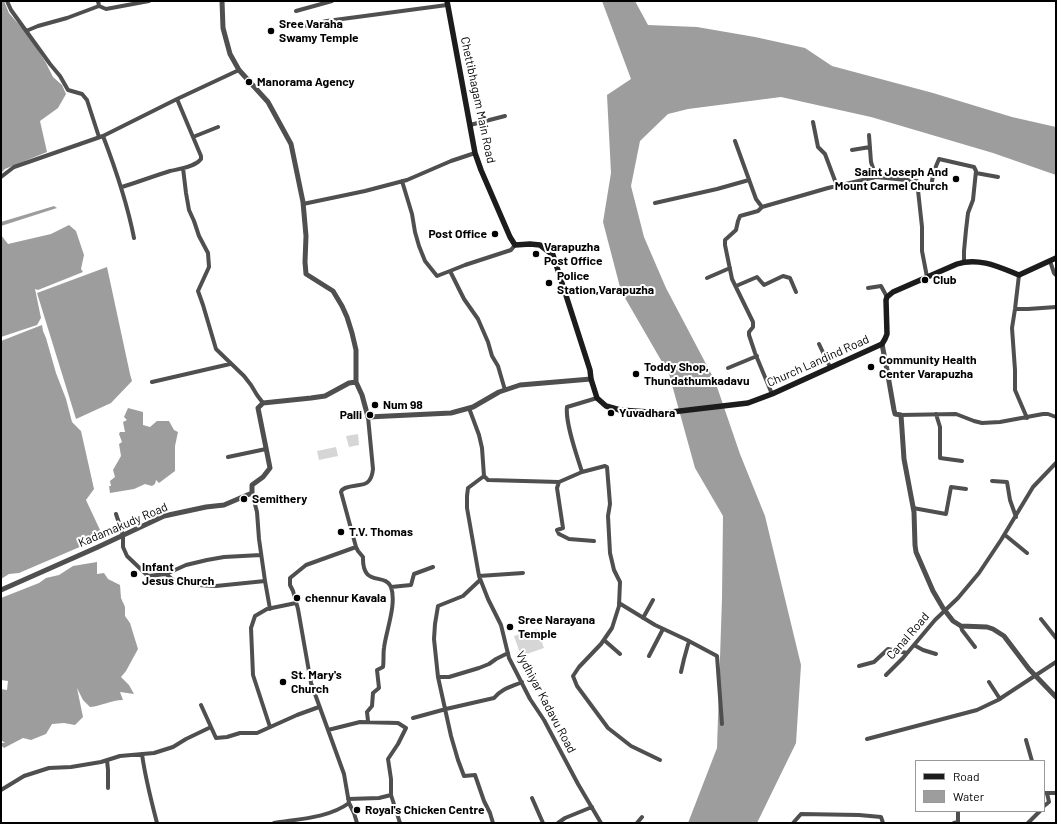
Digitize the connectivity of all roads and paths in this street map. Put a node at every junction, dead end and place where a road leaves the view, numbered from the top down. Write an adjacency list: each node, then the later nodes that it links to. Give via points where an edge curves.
1 (7, 1): 9 (street)
2 (149, 1): 5 (street, via 106,9)
3 (222, 1): 10 (street, via 223,28 230,54)
4 (332, 1): 7 (street)
5 (99, 3): 9 (street, via 67,18)
6 (447, 3): 8 (street); 14 (main road, Chettibhagam Main Road)
7 (296, 11)
8 (304, 26)
9 (26, 31): 17 (street, via 68,90 82,94 87,100)
10 (239, 70): 11 (street); 34 (street, via 268,102 291,144)
11 (177, 99): 17 (street); 18 (street)
12 (505, 116): 14 (street)
13 (813, 122): 31 (street, via 818,147 825,154)
14 (470, 125): 22 (main road, Chettibhagam Main Road)
15 (218, 127): 18 (street)
16 (869, 135): 20 (street)
17 (101, 136): 26 (street, via 14,167); 32 (street)
18 (193, 137): 23 (street, via 201,159)
19 (735, 141): 28 (street)
20 (870, 147): 21 (street); 25 (street, via 871,162)
21 (852, 150)
22 (475, 153): 29 (street); 37 (main road, Chettibhagam Main Road)
23 (183, 168): 32 (street); 56 (street, via 189,210 208,253 209,267 198,291 216,350)
24 (976, 173): 27 (street); 30 (street, via 974,167 939,159); 40 (street, via 973,200 968,213)
25 (876, 176): 31 (street); 45 (street, via 917,181 922,251)
26 (1, 177)
27 (998, 177)
28 (749, 180): 33 (street); 35 (street)
29 (402, 181): 34 (street); 42 (street, via 425,262 437,276)
30 (932, 181)
31 (837, 186): 35 (street)
32 (122, 187): 36 (street)
33 (655, 203)
34 (303, 204): 61 (street, via 306,274 333,292 342,306 356,350)
35 (762, 208): 41 (street, via 740,216 736,230 725,240)
36 (134, 238)
37 (515, 245): 42 (street, via 511,250); 59 (main road, via 540,245 553,255)
38 (1056, 258): 39 (main road)
39 (1050, 261): 43 (main road); 44 (street)
40 (964, 262): 43 (main road, via 990,263); 45 (main road)
41 (730, 268): 46 (street); 47 (street)
42 (450, 271): 62 (street, via 464,299 478,319)
43 (1019, 275): 52 (street)
44 (1056, 275)
45 (927, 277): 50 (main road)
46 (708, 278)
47 (736, 286): 49 (street, via 757,277 764,285 783,276 790,278); 55 (street, via 753,322 749,332)
48 (868, 288): 50 (street, via 881,286)
49 (796, 292)
50 (887, 297): 54 (main road, Church Landind Road, via 887,334)
51 (1056, 307): 52 (street)
52 (1015, 309): 71 (street, via 1012,328 1015,390)
53 (819, 344): 57 (street)
54 (882, 344): 57 (main road, Church Landind Road); 68 (street, via 895,414)
55 (757, 356): 58 (street); 63 (street)
56 (230, 364): 60 (street); 65 (street, via 244,376)
57 (830, 367): 63 (main road, Church Landind Road)
58 (728, 368)
59 (591, 379): 62 (street, via 520,385); 64 (main road)
60 (152, 382)
61 (356, 382): 65 (street, via 325,396); 69 (street)
62 (505, 390): 66 (street)
63 (772, 394): 64 (main road, Church Landind Road, via 748,403 663,413 620,410 606,406)
64 (597, 398): 76 (street, via 567,407 566,413)
65 (263, 403): 72 (street, via 258,408)
66 (469, 408): 69 (street, via 451,413); 77 (street, via 482,448)
67 (936, 414): 68 (street); 71 (street, via 956,414 982,423); 74 (street, via 940,427 940,458)
68 (901, 415): 82 (street, via 904,459)
69 (368, 417): 88 (street, via 372,477 367,484 345,488 341,492)
70 (1056, 417): 71 (street, via 1043,414)
71 (1026, 418)
72 (266, 449): 73 (street); 81 (street, via 270,468 252,485)
73 (228, 457)
74 (962, 461)
75 (1056, 463): 84 (street, Canal Road, via 1033,487)
76 (582, 472): 79 (street); 100 (street, via 607,467 610,553 620,582)
77 (484, 476): 79 (street, via 488,480); 94 (street, Vydhiyar Kadavu Road, via 468,488 467,496)
78 (992, 481): 84 (street, via 1007,482)
79 (559, 482): 87 (street, via 557,488 563,528 557,530 559,534 569,539)
80 (966, 489): 82 (street, via 951,487 946,514)
81 (252, 493): 85 (street, Kadamakudy Road, via 224,505 164,516); 90 (street, via 257,512)
82 (913, 508): 102 (street, via 916,552 933,591)
83 (116, 514): 85 (street)
84 (1016, 517): 86 (street, Canal Road)
85 (123, 535): 93 (street, via 123,547 127,556 148,576); 97 (street, Kadamakudy Road)
86 (1005, 535): 89 (street); 102 (street, Canal Road, via 979,573)
87 (594, 541)
88 (356, 547): 96 (street, via 363,557 366,572 370,577 382,580); 99 (street, via 306,565 296,572 290,578 290,585)
89 (1027, 552)
90 (261, 555): 93 (street, via 207,560 186,565); 95 (street)
91 (433, 567): 96 (street, via 414,574 411,585)
92 (523, 573): 94 (street)
93 (166, 574): 95 (street, via 178,584 216,586)
94 (479, 578): 112 (street, Vydhiyar Kadavu Road, via 501,625); 122 (street, via 463,596 438,606 434,639)
95 (265, 581): 101 (street)
96 (391, 587): 131 (street, via 392,608 383,667 377,670 379,688 373,693 372,706 367,712)
97 (1, 590)
98 (653, 600): 103 (street)
99 (296, 603): 101 (street); 128 (street)
100 (619, 604): 103 (street); 108 (street, via 612,628)
101 (270, 608): 134 (street, via 255,616 251,628 253,675)
102 (945, 610): 105 (street, via 953,621); 110 (street, Canal Road)
103 (643, 618): 106 (street)
104 (1041, 619): 107 (street)
105 (962, 626): 111 (street, via 962,630); 121 (street, via 987,627 998,631)
106 (663, 629): 109 (street); 116 (street)
107 (1056, 638)
108 (604, 640): 114 (street); 140 (street, via 573,676 577,686 608,728 631,746)
109 (689, 641): 119 (street); 132 (street, via 716,656)
110 (914, 645): 113 (street, Canal Road); 115 (street)
111 (976, 647)
112 (508, 653): 122 (street, via 479,668 448,677); 123 (street, Vydhiyar Kadavu Road)
113 (907, 653): 118 (street, via 888,648 874,662); 120 (street, Canal Road)
114 (620, 654)
115 (936, 654)
116 (649, 656)
117 (1056, 662): 121 (street)
118 (859, 666)
119 (681, 672)
120 (886, 675)
121 (1035, 675): 125 (street); 126 (street)
122 (438, 677): 129 (street)
123 (522, 682): 129 (street, via 506,688 494,698); 151 (street, Vydhiyar Kadavu Road)
124 (989, 682): 126 (street)
125 (1056, 697)
126 (1000, 699): 136 (street, via 978,710)
127 (201, 706): 133 (street)
128 (319, 707): 134 (street); 135 (street)
129 (446, 709): 130 (street); 159 (street, via 464,776 475,775)
130 (413, 718)
131 (368, 722): 135 (street, via 347,724); 147 (street, via 398,723 406,728 388,759)
132 (722, 724)
133 (210, 727): 134 (street, via 216,738 240,732 257,733); 138 (street, via 173,747)
134 (270, 727)
135 (328, 730): 149 (street, via 344,774)
136 (866, 739)
137 (1026, 740): 141 (street)
138 (142, 754): 139 (street); 155 (street, via 151,803)
139 (107, 760): 143 (street); 144 (street, via 71,768 49,768 24,776)
140 (660, 760)
141 (1032, 760)
142 (1, 785): 144 (street)
143 (108, 788)
144 (2, 790)
145 (1056, 793): 146 (street)
146 (1045, 794): 150 (street, via 1048,802)
147 (391, 795): 149 (street); 158 (street)
148 (532, 798): 160 (street)
149 (348, 801): 156 (street, via 336,811 324,815); 157 (street)
150 (1045, 805)
151 (592, 807): 161 (street); 162 (street, Vydhiyar Kadavu Road)
152 (958, 812): 166 (street, via 958,822)
153 (1039, 812): 167 (street)
154 (642, 817): 163 (street)
155 (158, 823)
156 (274, 823)
157 (357, 823)
158 (400, 823)
159 (493, 823)
160 (543, 823)
161 (558, 823)
162 (601, 823)
163 (637, 823)
164 (793, 823): 165 (street, via 801,814 881,817)
165 (883, 823)
166 (954, 823)
167 (1028, 823)

